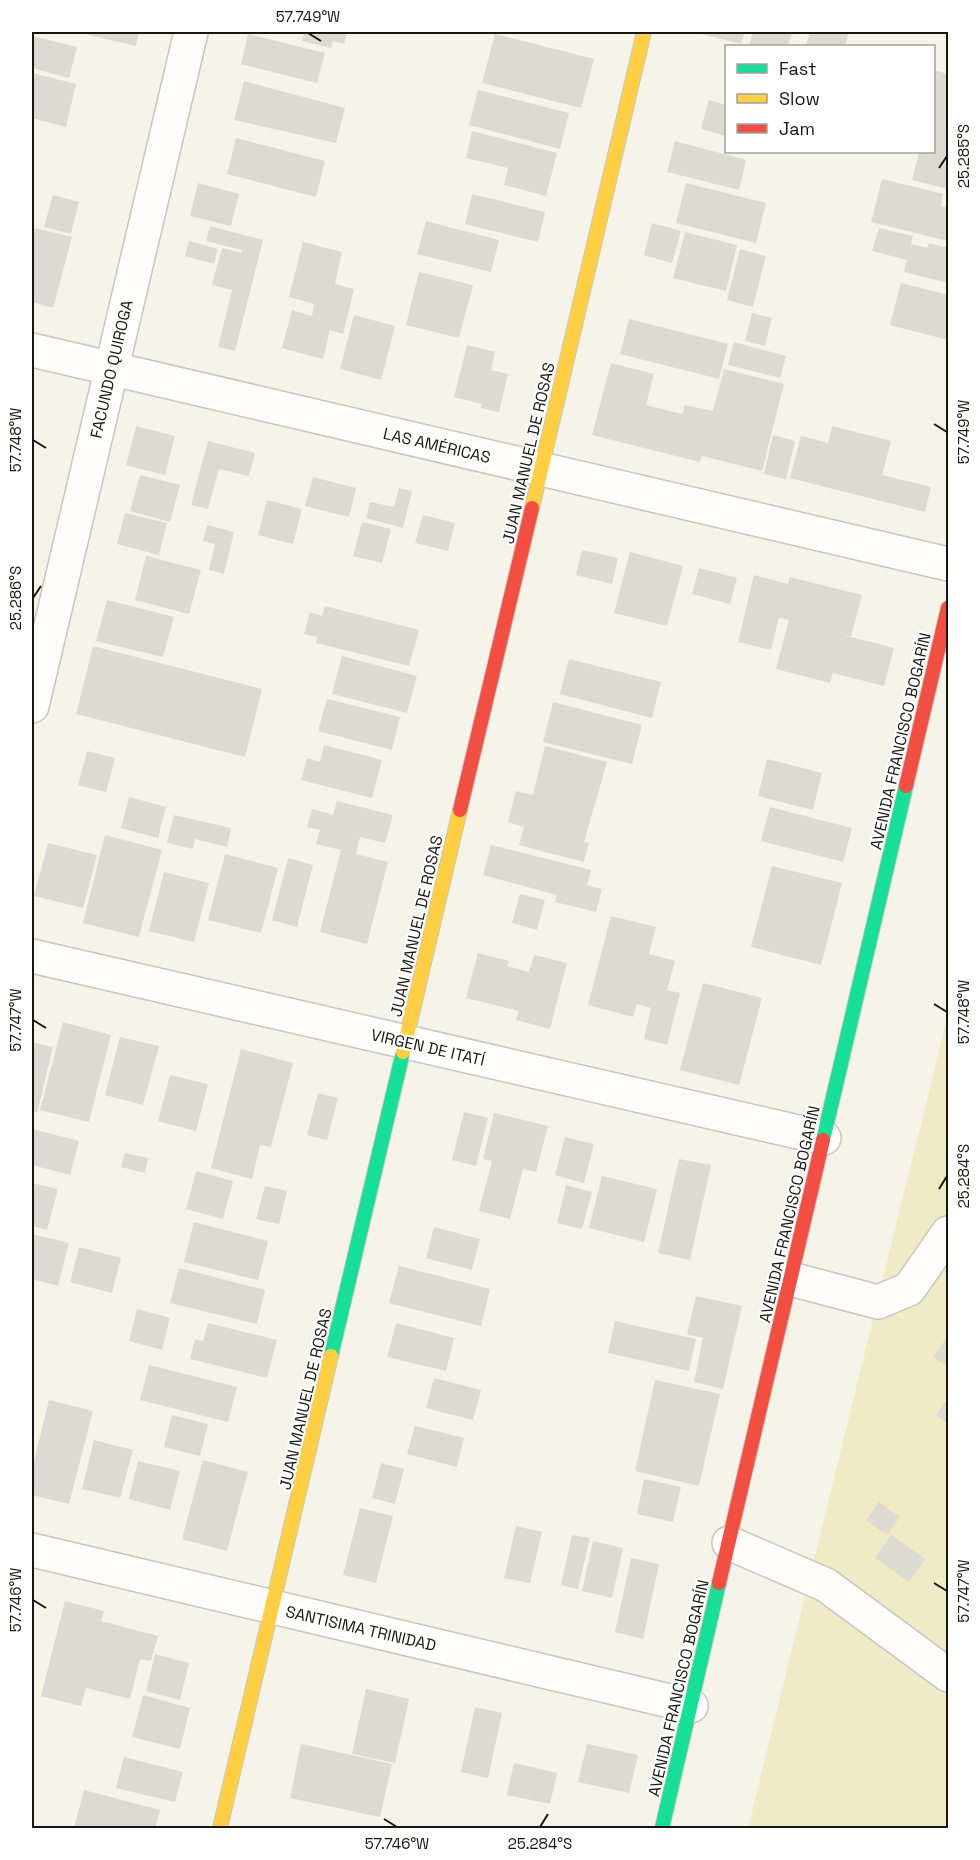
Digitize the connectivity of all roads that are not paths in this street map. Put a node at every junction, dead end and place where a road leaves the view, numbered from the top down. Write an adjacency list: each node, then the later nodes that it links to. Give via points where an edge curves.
1 (191, 32): 4 (street, FACUNDO QUIROGA)
2 (644, 32): 5 (street, JUAN MANUEL DE ROSAS)
3 (32, 350): 4 (street, LAS AMÉRICAS)
4 (111, 369): 5 (street, LAS AMÉRICAS); 8 (street, FACUNDO QUIROGA)
5 (541, 469): 6 (street, LAS AMÉRICAS); 10 (street, JUAN MANUEL DE ROSAS)
6 (948, 564)
7 (948, 608): 11 (street, AVENIDA FRANCISCO BOGARÍN)
8 (32, 706)
9 (32, 956): 10 (street, VIRGEN DE ITATÍ)
10 (406, 1042): 11 (street, VIRGEN DE ITATÍ); 16 (street, JUAN MANUEL DE ROSAS)
11 (824, 1138): 13 (street, AVENIDA FRANCISCO BOGARÍN)
12 (948, 1233): 13 (street, via 909,1289 878,1302)
13 (791, 1279): 14 (street, AVENIDA FRANCISCO BOGARÍN)
14 (729, 1544): 17 (street, via 826,1585); 18 (street, AVENIDA FRANCISCO BOGARÍN)
15 (32, 1550): 16 (street, SANTISIMA TRINIDAD)
16 (272, 1607): 18 (street, SANTISIMA TRINIDAD); 19 (street, JUAN MANUEL DE ROSAS)
17 (948, 1675)
18 (691, 1706): 20 (street, AVENIDA FRANCISCO BOGARÍN)
19 (220, 1828)
20 (662, 1828)

